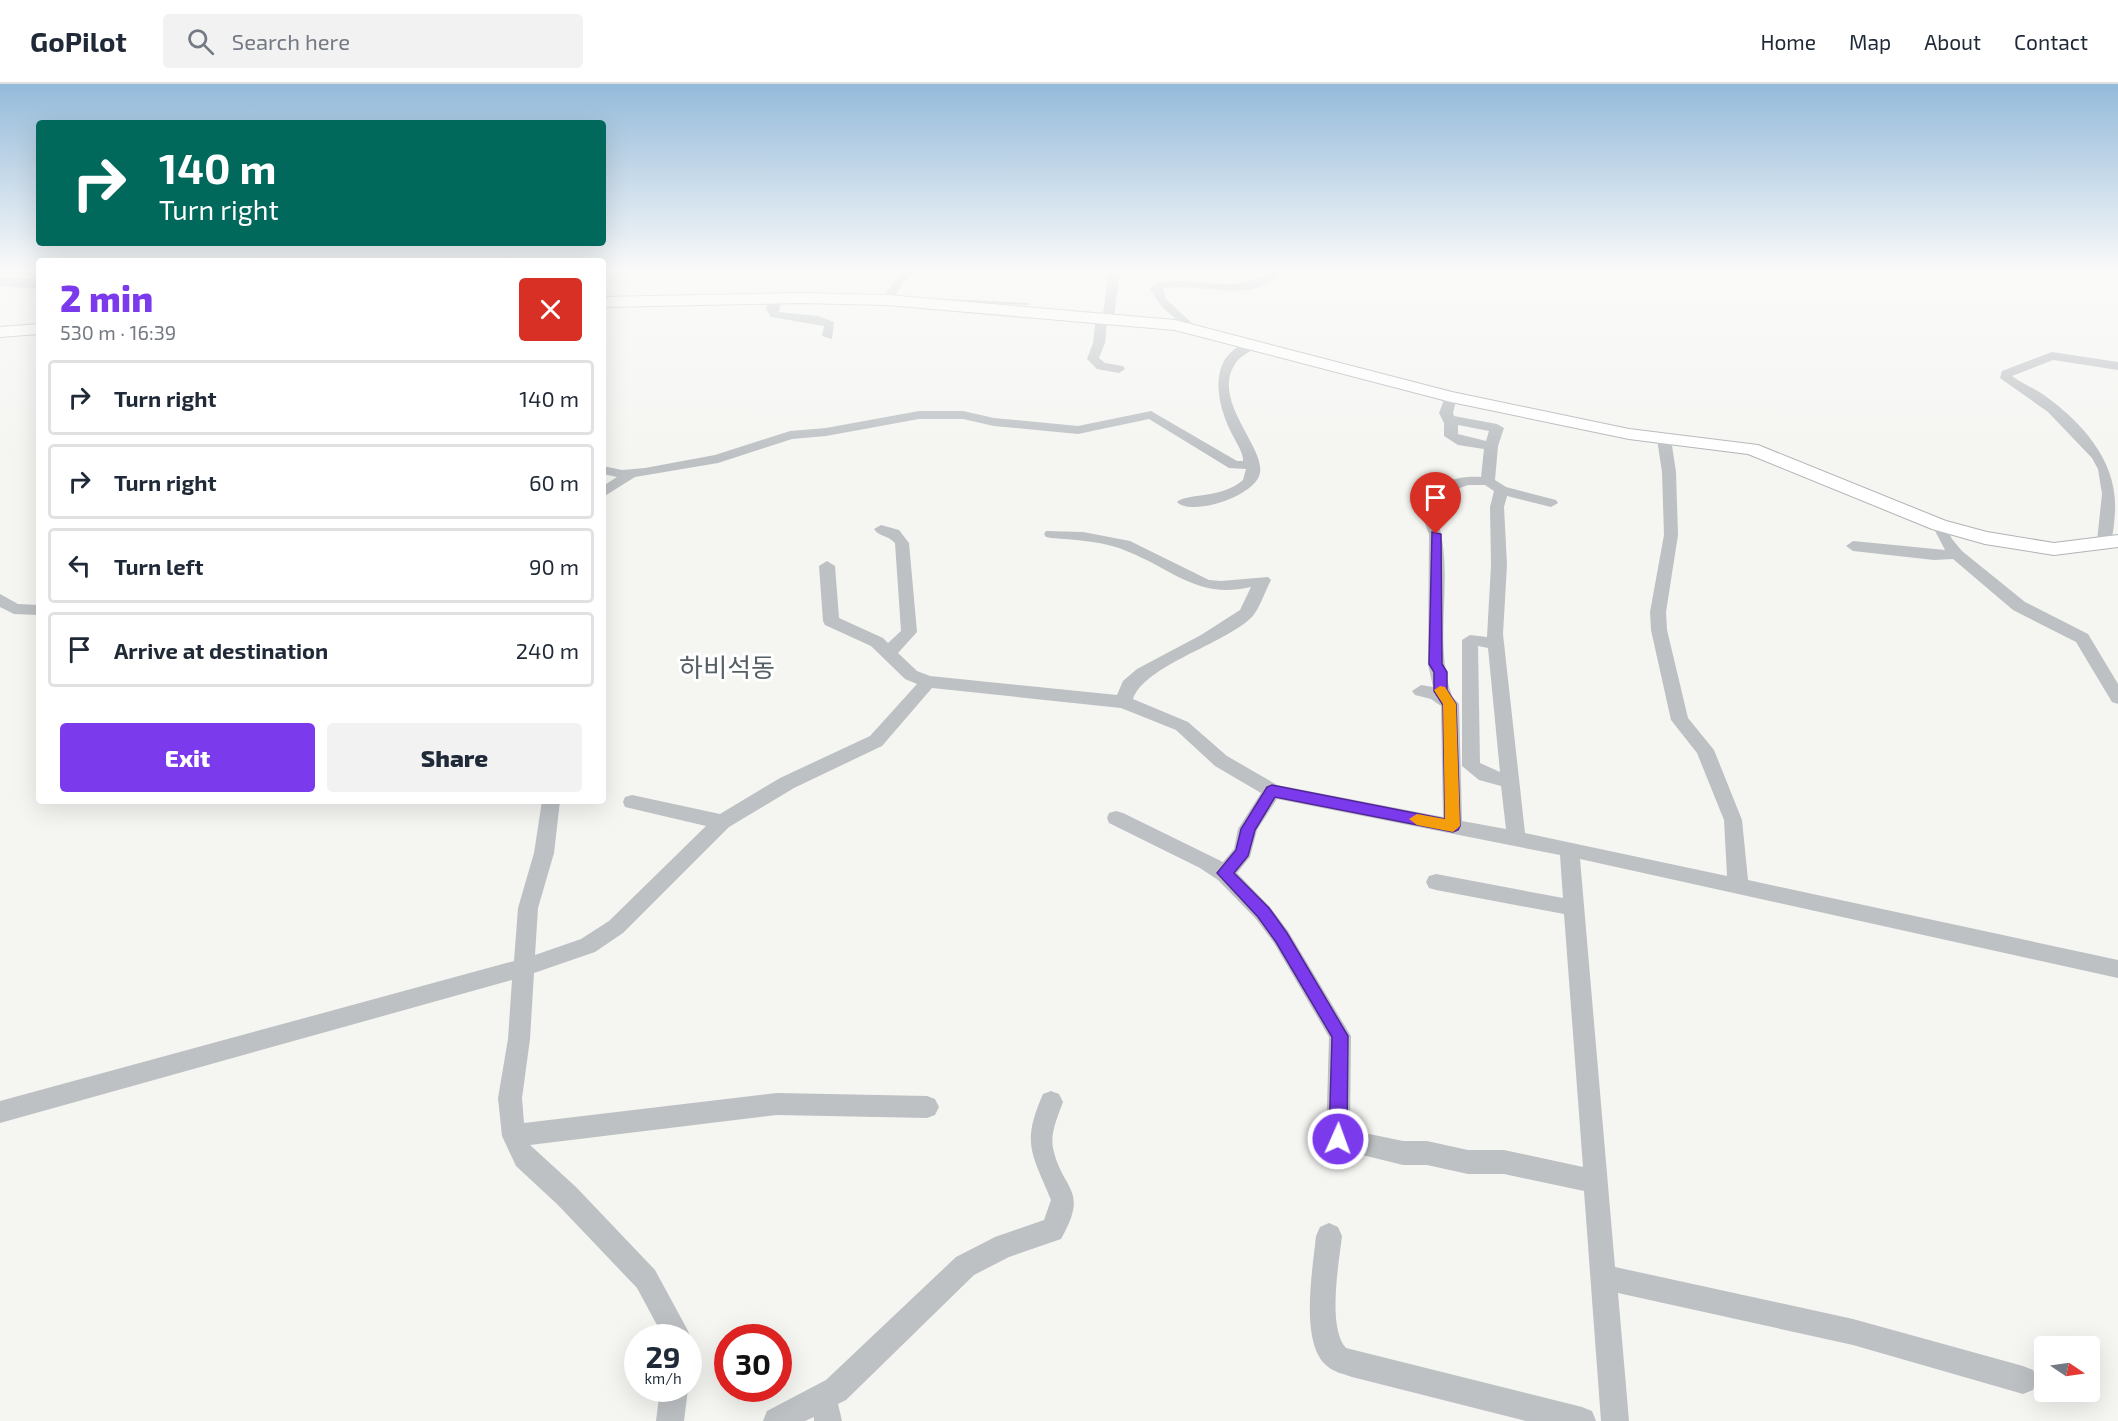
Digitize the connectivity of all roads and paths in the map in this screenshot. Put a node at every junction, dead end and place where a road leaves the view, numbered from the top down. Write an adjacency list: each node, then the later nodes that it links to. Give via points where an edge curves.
1 (1101, 333): 5 (street, via 1093,359 1101,366)
2 (1212, 333): 3 (main road)
3 (1254, 344): 6 (main road); 10 (street, via 1233,356 1223,374 1231,421)
4 (2118, 366): 20 (street, via 2052,356 2006,374 2006,378 2056,412 2096,451 2104,467 2110,503)
5 (1119, 369)
6 (1451, 397): 7 (street); 8 (main road)
7 (1448, 419): 9 (street, via 1455,439); 9 (street, via 1497,428)
8 (1664, 439): 17 (main road, via 1752,449); 46 (street, via 1671,535 1658,612 1659,630 1680,720 1705,750 1733,820)
9 (1491, 446): 13 (street)
10 (1252, 460): 12 (street, via 1247,465 1234,465 1151,415 1078,430 950,414 919,415 790,435 706,462); 15 (street, via 1253,474 1248,482 1230,495)
11 (606, 470): 12 (street)
12 (630, 474): 14 (street)
13 (1495, 486): 16 (street); 26 (street, via 1499,565); 31 (street, via 1465,480 1448,484 1439,491 1428,513 1436,534 1436,664)
14 (606, 491)
15 (1184, 502)
16 (1551, 503)
17 (1939, 525): 20 (main road, via 2038,547 2074,548); 22 (street)
18 (881, 529): 27 (street, via 894,533 902,543 909,632)
19 (1051, 534): 32 (street, via 1130,546 1205,585 1230,587 1263,580 1246,613 1143,673 1129,684)
20 (2111, 541)
21 (1853, 546): 22 (street)
22 (1957, 554): 30 (street, via 2019,606 2082,639)
23 (827, 566): 27 (street, via 831,621 864,635)
24 (0, 599): 25 (street, via 14,609)
25 (36, 610)
26 (1496, 643): 33 (street, via 1470,640); 34 (street)
27 (889, 652): 28 (street, via 911,675)
28 (928, 682): 32 (street); 40 (street, via 876,741 787,783)
29 (1421, 691): 31 (street)
30 (2118, 698)
31 (1444, 699): 41 (street, via 1450,704)
32 (1123, 702): 36 (street, via 1182,726 1221,761)
33 (1471, 706): 34 (street); 35 (street, via 1471,766 1485,775)
34 (1503, 711): 35 (street)
35 (1510, 781): 42 (street)
36 (1272, 791): 41 (street); 44 (street, via 1248,829 1243,852)
37 (632, 802): 40 (street)
38 (551, 804): 48 (street, via 544,853 528,908)
39 (1116, 818): 44 (street)
40 (722, 822): 48 (street, via 616,927 588,946)
41 (1453, 826): 42 (street)
42 (1516, 838): 43 (street)
43 (1569, 849): 46 (street); 47 (street)
44 (1225, 873): 54 (street, via 1281,938 1340,1036 1338,1139 1403,1153 1427,1153 1468,1162 1504,1162)
45 (1436, 882): 47 (street)
46 (1738, 884): 49 (street)
47 (1574, 908): 54 (street)
48 (522, 968): 52 (street); 53 (street, via 519,1040 510,1098)
49 (2118, 969)
50 (1051, 1102): 60 (street, via 1041,1147 1063,1200 1052,1230 1004,1246 965,1266 836,1390)
51 (927, 1107): 53 (street, via 777,1104)
52 (0, 1112)
53 (514, 1136): 57 (street, via 524,1158 574,1203 646,1280)
54 (1596, 1182): 56 (street)
55 (1329, 1236): 63 (street, via 1324,1326 1326,1343 1336,1357)
56 (1604, 1276): 58 (street, via 1853,1332); 64 (street)
57 (670, 1324)
58 (2023, 1380)
59 (672, 1402): 61 (street)
60 (824, 1411): 62 (street)
61 (670, 1421)
62 (777, 1421)
63 (1582, 1421)
64 (1615, 1421)

